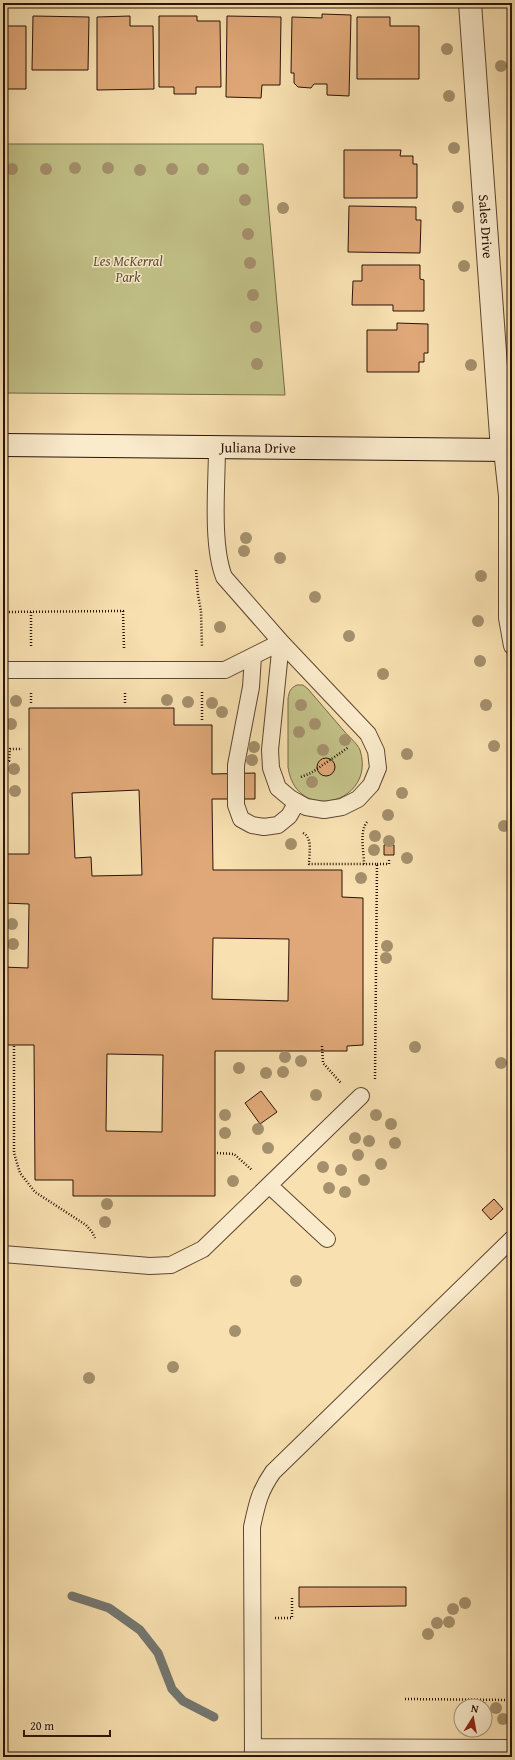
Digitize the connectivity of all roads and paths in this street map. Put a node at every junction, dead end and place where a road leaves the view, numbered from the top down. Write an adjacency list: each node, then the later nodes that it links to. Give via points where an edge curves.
1 (470, 3): 4 (street, Sales Drive)
2 (3, 445): 3 (street, Juliana Drive)
3 (217, 447): 4 (street, Juliana Drive); 7 (lane, via 219,564 224,577)
4 (507, 450): 8 (lane, via 507,618)
5 (196, 564): 12 (path, via 201,611)
6 (3, 612): 11 (path, via 124,611)
7 (280, 642): 9 (lane); 15 (lane); 18 (lane, via 270,750 271,768)
8 (512, 646)
9 (252, 656): 12 (lane, via 224,670); 19 (lane, via 252,687 236,765 236,805 242,819 252,825 264,827 278,825 289,816)
10 (3, 670): 11 (lane)
11 (124, 670): 12 (lane); 13 (path)
12 (202, 670): 14 (path)
13 (125, 704)
14 (202, 720)
15 (368, 734): 18 (path, via 311,773); 19 (lane, via 376,751 378,768 371,785 358,798 342,807 324,810 306,807)
16 (22, 749): 17 (path, via 10,749 9,761)
17 (3, 760)
18 (278, 788): 19 (lane)
19 (297, 802)
20 (370, 818): 22 (path, via 363,834 364,864)
21 (389, 858): 22 (path, via 389,864)
22 (376, 864): 25 (path, via 376,1078)
23 (14, 1046): 31 (path, via 15,1162 35,1192 76,1217 92,1232 96,1241)
24 (322, 1046): 25 (path, via 323,1063)
25 (359, 1098): 27 (lane)
26 (217, 1153): 27 (path, via 234,1154)
27 (270, 1186): 28 (lane); 31 (lane, via 203,1249 170,1265 150,1266)
28 (327, 1239)
29 (512, 1239): 33 (lane, via 273,1472 263,1486 252,1527)
30 (3, 1254): 31 (lane)
31 (96, 1261)
32 (292, 1598): 33 (path, via 292,1618)
33 (252, 1618): 39 (lane)
34 (405, 1698): 35 (path)
35 (453, 1699)
36 (493, 1700): 37 (path)
37 (512, 1700)
38 (512, 1748): 39 (lane)
39 (253, 1752)

